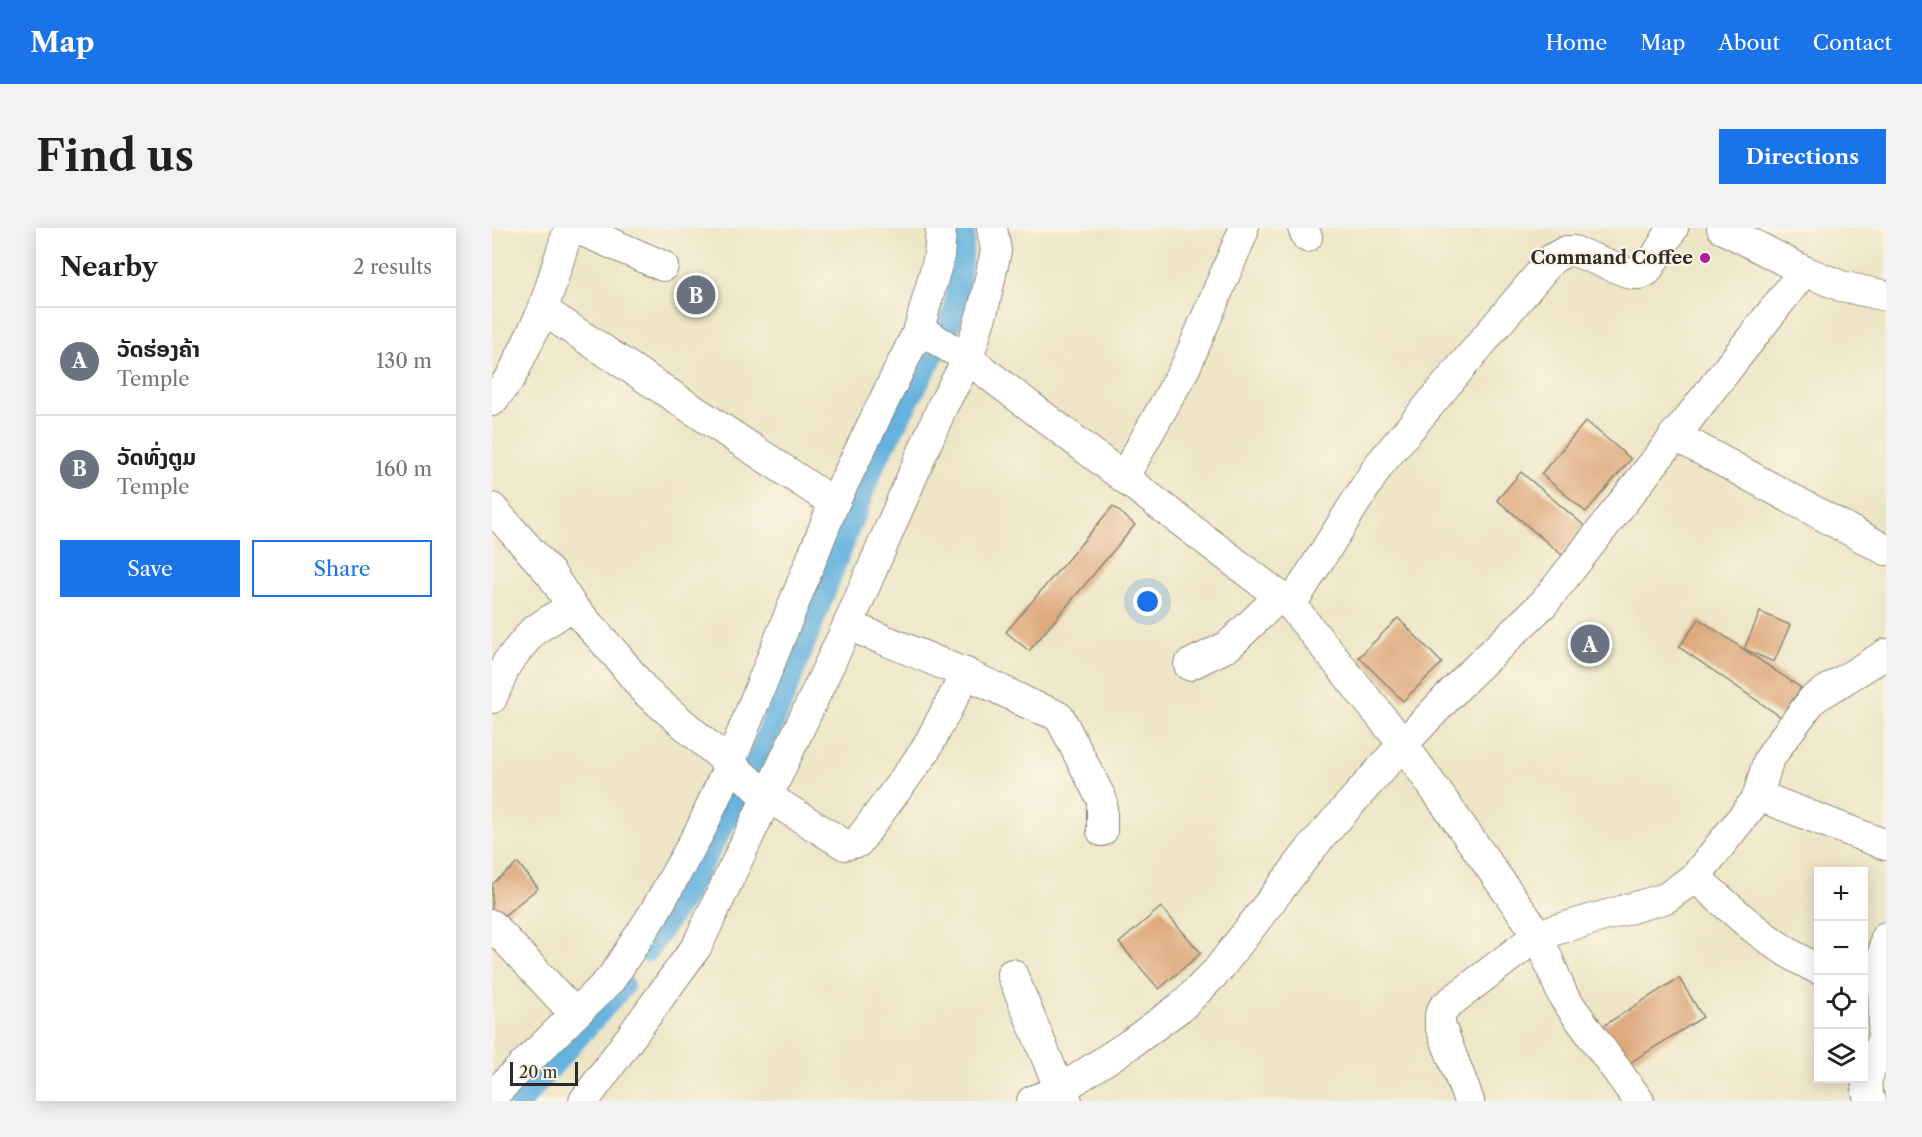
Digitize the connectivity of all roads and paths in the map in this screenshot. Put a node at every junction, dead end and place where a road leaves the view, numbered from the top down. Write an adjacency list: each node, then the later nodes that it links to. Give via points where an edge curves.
1 (569, 228): 11 (street)
2 (576, 228): 8 (street)
3 (941, 228): 12 (street, via 939,257)
4 (992, 228): 13 (street, via 996,251)
5 (1243, 228): 16 (street, via 1185,368)
6 (1673, 228): 20 (street, via 1647,271 1640,274 1574,251 1552,259 1379,465)
7 (1722, 228): 9 (street)
8 (663, 266)
9 (1804, 271): 10 (street, via 1841,286); 15 (street)
10 (1886, 296)
11 (543, 310): 14 (street, via 511,376); 17 (street)
12 (919, 329): 13 (street); 17 (street)
13 (968, 359): 16 (street); 22 (street, via 943,405)
14 (492, 401)
15 (1674, 435): 19 (street); 27 (street, via 1545,602)
16 (1124, 477): 20 (street)
17 (834, 503): 28 (street)
18 (492, 508): 21 (street, via 551,574)
19 (1886, 550)
20 (1286, 601): 24 (street, via 1228,646); 27 (street)
21 (572, 606): 26 (street, via 533,631 507,663); 28 (street, via 645,691)
22 (848, 626): 25 (street); 28 (street)
23 (1886, 654): 29 (street, via 1813,699 1768,761)
24 (1189, 664)
25 (966, 673): 28 (street, via 926,751 858,842 838,842); 30 (street, via 1060,718 1102,800)
26 (492, 698)
27 (1403, 744): 34 (street); 41 (street, via 1313,846 1217,971 1182,1006)
28 (749, 780): 39 (street, via 702,827 611,979); 42 (street, via 697,946)
29 (1757, 798): 31 (street); 32 (street)
30 (1102, 831)
31 (1886, 845)
32 (1695, 877): 34 (street, via 1666,898); 36 (street, via 1767,940)
33 (492, 925): 39 (street)
34 (1538, 935): 44 (street, via 1444,1007 1440,1015); 45 (street, via 1563,996)
35 (1886, 938): 38 (street)
36 (1814, 967)
37 (1012, 974): 41 (street)
38 (1874, 986): 46 (street, via 1883,1036 1867,1078)
39 (575, 1014): 40 (street)
40 (492, 1096)
41 (1063, 1096): 43 (street)
42 (584, 1101)
43 (1032, 1101)
44 (1468, 1101)
45 (1639, 1101)
46 (1871, 1101)

